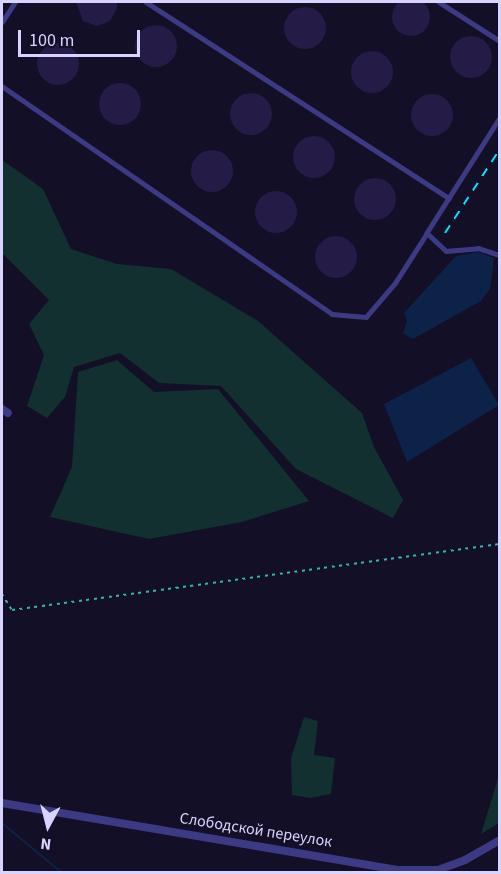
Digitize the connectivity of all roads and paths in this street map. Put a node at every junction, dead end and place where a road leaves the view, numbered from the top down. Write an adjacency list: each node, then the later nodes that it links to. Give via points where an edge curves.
1 (15, 2): 4 (lane)
2 (146, 2): 8 (lane)
3 (439, 2): 5 (lane)
4 (2, 22)
5 (500, 41)
6 (2, 86): 9 (lane, via 332,314 366,317 395,284)
7 (500, 118): 8 (lane)
8 (449, 198): 9 (lane)
9 (428, 233): 10 (lane, via 446,251 478,248)
10 (500, 255)
11 (500, 544): 12 (path, via 12,610)
12 (2, 594)
13 (2, 803): 14 (street, Слободской переулок, via 400,870 438,870)
14 (500, 840)

